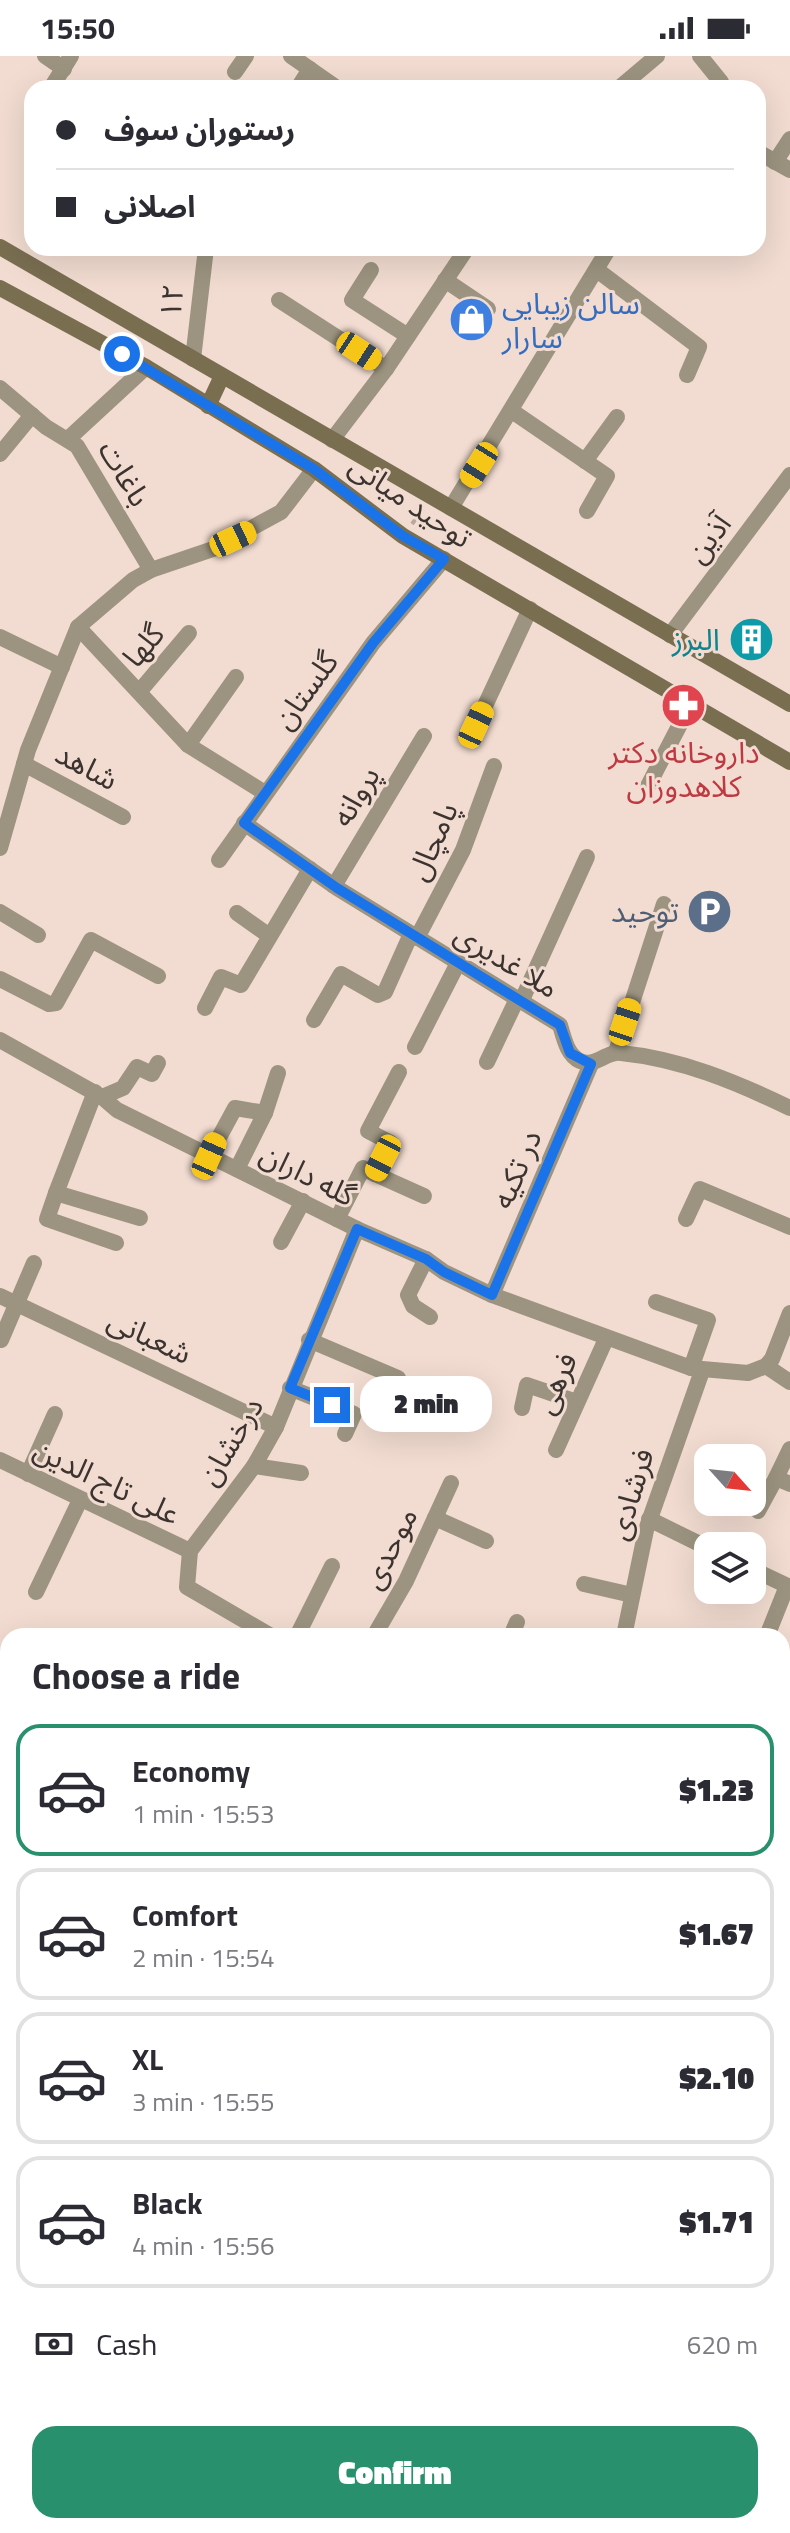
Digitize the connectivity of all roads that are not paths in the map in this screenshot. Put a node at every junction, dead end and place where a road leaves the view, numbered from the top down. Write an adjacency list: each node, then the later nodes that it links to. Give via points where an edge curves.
1 (45, 56): 6 (street)
2 (246, 56): 8 (street)
3 (291, 56): 7 (street)
4 (657, 56): 12 (street)
5 (700, 56): 13 (street)
6 (68, 62): 9 (street)
7 (310, 69): 10 (street); 11 (street)
8 (235, 72)
9 (56, 80)
10 (303, 80)
11 (326, 80)
12 (628, 80)
13 (720, 80)
14 (790, 139): 15 (street)
15 (783, 166)
16 (0, 247): 27 (main road, توحید میانی)
17 (205, 256): 27 (street, ۱۲)
18 (462, 256): 22 (street)
19 (605, 256): 21 (street)
20 (371, 270): 26 (street, via 352,300)
21 (597, 270): 30 (street, via 699,347); 34 (street)
22 (445, 280): 25 (street); 26 (street)
23 (0, 288): 28 (main road, توحید میانی)
24 (279, 300): 29 (street)
25 (488, 309)
26 (408, 336): 29 (street)
27 (193, 359): 31 (main road, توحید میانی)
28 (146, 367): 33 (main road, توحید میانی); 37 (street)
29 (386, 369): 38 (street)
30 (687, 375)
31 (222, 376): 33 (main road); 38 (main road, توحید میانی)
32 (0, 388): 35 (street, باغات)
33 (208, 406): 41 (main road, توحید میانی)
34 (512, 411): 40 (street); 43 (street)
35 (32, 415): 37 (street, باغات); 39 (street)
36 (617, 417): 40 (street)
37 (68, 439): 46 (street, باغات)
38 (332, 440): 43 (main road, توحید میانی)
39 (0, 454)
40 (585, 461): 44 (street, via 607,476)
41 (314, 469): 45 (main road, توحید میانی, via 403,536); 46 (street, via 281,512 253,530)
42 (790, 475): 50 (street, آذین)
43 (451, 508): 50 (main road, توحید میانی)
44 (587, 511)
45 (444, 559): 47 (main road, توحید میانی); 64 (street, گلستان, via 373,643)
46 (151, 570): 48 (street)
47 (530, 609): 56 (main road, توحید میانی); 57 (street)
48 (78, 627): 52 (street); 54 (street)
49 (189, 633): 54 (street, گلها)
50 (670, 635): 55 (main road, توحید میانی)
51 (0, 637): 52 (street)
52 (62, 667): 61 (street)
53 (236, 677): 59 (street)
54 (139, 692): 59 (street)
55 (790, 704)
56 (690, 705): 60 (main road, توحید میانی); 63 (street)
57 (476, 725)
58 (424, 736): 72 (street, پروانه)
59 (188, 745): 64 (street)
60 (790, 762)
61 (24, 764): 65 (street); 66 (street, شاهد)
62 (494, 766): 78 (street, پامچال, via 463,850)
63 (648, 786)
64 (265, 793): 67 (street, گلستان)
65 (6, 800): 68 (street)
66 (123, 817)
67 (244, 823): 70 (street, گلستان); 71 (street, ملا غدیری)
68 (0, 848)
69 (587, 857): 82 (street)
70 (219, 860)
71 (310, 869): 72 (street, ملا غدیری); 77 (street)
72 (334, 886): 78 (street, ملا غدیری)
73 (664, 904): 87 (street)
74 (0, 912): 76 (street)
75 (237, 913): 77 (street)
76 (38, 935)
77 (268, 935): 83 (street, via 241,985 221,977)
78 (414, 936): 79 (street, ملا غدیری); 84 (street, پامچال, via 385,992 378,995 341,974)
79 (458, 963): 82 (street, ملا غدیری); 86 (street)
80 (158, 976): 81 (street, via 91,940 56,1003)
81 (0, 979)
82 (519, 1000): 88 (street); 90 (street, ملا غدیری, via 560,1025 570,1053)
83 (205, 1008)
84 (314, 1020)
85 (0, 1040): 93 (street, گله داران)
86 (415, 1047)
87 (616, 1052): 90 (street); 94 (street, via 686,1064)
88 (487, 1062)
89 (158, 1063): 93 (street, via 152,1074 137,1067 123,1088)
90 (591, 1064): 111 (street, در تکیه)
91 (399, 1072): 98 (street, via 368,1131 391,1143)
92 (278, 1073): 95 (street)
93 (99, 1094): 96 (street, گله داران, via 117,1110); 99 (street)
94 (790, 1108)
95 (265, 1113): 96 (street, via 235,1108); 97 (street)
96 (209, 1156): 97 (street, گله داران)
97 (237, 1169): 101 (street, گله داران)
98 (375, 1174): 100 (street); 103 (street, via 363,1168)
99 (56, 1193): 102 (street); 108 (street, via 47,1219)
100 (424, 1196)
101 (303, 1201): 103 (street, گله داران); 107 (street)
102 (140, 1218)
103 (337, 1219): 106 (street, گله داران)
104 (686, 1219): 105 (street, via 700,1189)
105 (790, 1227)
106 (357, 1229): 109 (street, گله داران); 119 (street, درخشان)
107 (281, 1242)
108 (116, 1243)
109 (426, 1259): 111 (street, گله داران); 116 (street, via 408,1295 413,1306)
110 (34, 1263): 114 (street)
111 (492, 1295): 117 (street, گله داران)
112 (0, 1296): 114 (street, شعبانی)
113 (656, 1302): 121 (street, فرشادی, via 708,1320)
114 (17, 1304): 118 (street); 128 (street, شعبانی)
115 (790, 1313): 120 (street)
116 (430, 1317)
117 (606, 1339): 121 (street); 125 (street, فرهی)
118 (1, 1340)
119 (309, 1340): 122 (street); 124 (street, درخشان)
120 (766, 1366): 121 (street, via 748,1373); 123 (street)
121 (697, 1370): 141 (street, فرشادی)
122 (398, 1378)
123 (790, 1382)
124 (290, 1388): 128 (street, درخشان); 129 (street, via 354,1414)
125 (577, 1402): 126 (street, via 527,1385); 131 (street, فرهی)
126 (522, 1408)
127 (55, 1414): 135 (street)
128 (276, 1427): 133 (street, درخشان)
129 (345, 1434)
130 (790, 1449): 136 (street)
131 (556, 1450)
132 (0, 1460): 135 (street, علی تاج الدین)
133 (254, 1466): 134 (street); 144 (street, درخشان)
134 (301, 1473)
135 (28, 1474): 138 (street, علی تاج الدین)
136 (783, 1481): 139 (street)
137 (451, 1483): 140 (street, موحدی)
138 (80, 1500): 144 (street, علی تاج الدین); 149 (street)
139 (766, 1501)
140 (435, 1518): 142 (street); 153 (street, موحدی)
141 (649, 1519): 143 (street); 150 (street, فرشادی)
142 (486, 1541)
143 (694, 1541)
144 (190, 1551): 151 (street, via 187,1587)
145 (332, 1566): 152 (street)
146 (766, 1576): 148 (street)
147 (584, 1584): 150 (street)
148 (788, 1586): 155 (street)
149 (36, 1592)
150 (632, 1595): 154 (street, فرشادی)
151 (257, 1628)
152 (301, 1628)
153 (379, 1628)
154 (626, 1628)
155 (770, 1628)

